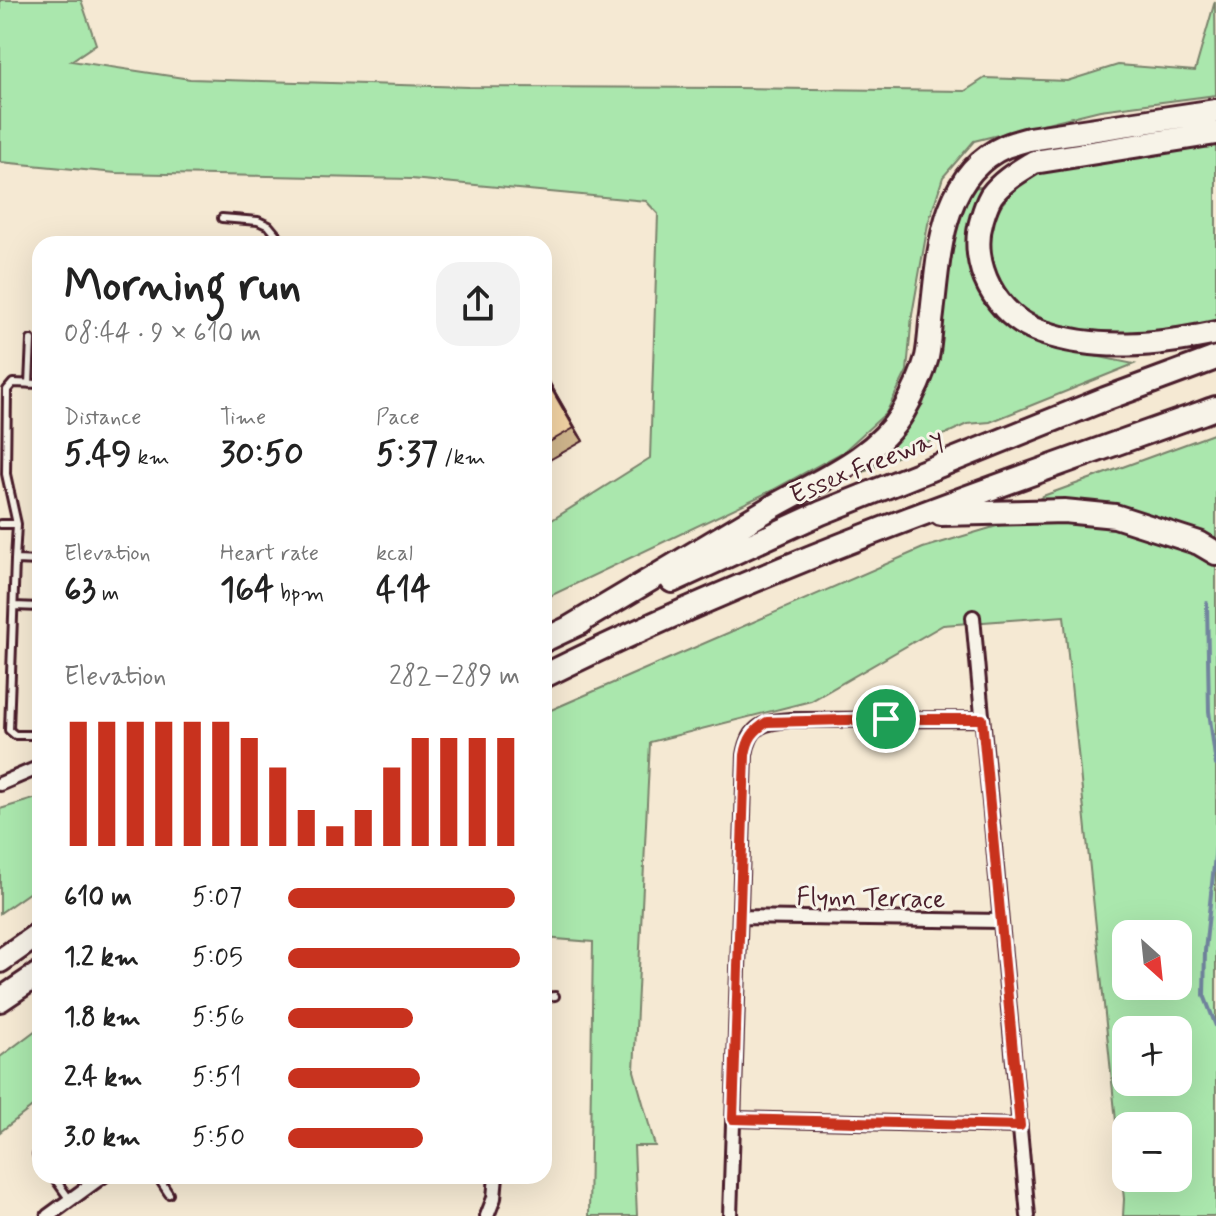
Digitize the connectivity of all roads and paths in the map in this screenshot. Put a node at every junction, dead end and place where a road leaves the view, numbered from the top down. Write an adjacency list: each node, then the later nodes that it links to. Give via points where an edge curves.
1 (1216, 111): 19 (highway, via 1029,139 982,162 952,200 927,356 917,385 890,430 830,476)
2 (1216, 133): 5 (highway, via 1034,162 990,198 978,232 978,253 994,295 1007,311 1039,331 1117,344)
3 (222, 218): 4 (lane, via 258,221)
4 (277, 236)
5 (1216, 333)
6 (31, 340): 8 (lane)
7 (1216, 358): 19 (highway, Essex Freeway, via 821,513)
8 (29, 384): 12 (lane, via 13,383 7,390 6,474)
9 (1216, 408): 10 (highway)
10 (922, 514): 13 (highway, via 1064,511 1115,516); 21 (highway)
11 (0, 524): 12 (lane)
12 (17, 524): 14 (lane)
13 (1216, 553)
14 (15, 560): 15 (lane); 16 (lane)
15 (32, 561)
16 (14, 606): 17 (lane); 23 (lane, via 9,730)
17 (32, 607)
18 (973, 617): 22 (street)
19 (569, 628): 20 (highway, Essex Freeway)
20 (552, 636)
21 (552, 672)
22 (982, 719): 26 (street, via 790,720 767,722 755,730 745,755); 27 (street)
23 (32, 735)
24 (32, 770): 25 (street)
25 (0, 784)
26 (740, 917): 27 (street, Flynn Terrace); 34 (street)
27 (1001, 921): 35 (street)
28 (32, 939): 29 (highway)
29 (0, 961)
30 (32, 978): 33 (highway)
31 (552, 996): 32 (lane)
32 (555, 996)
33 (0, 1000)
34 (733, 1119): 35 (street); 44 (street)
35 (1020, 1126): 45 (street)
36 (59, 1184): 41 (lane)
37 (92, 1184): 41 (street)
38 (162, 1184): 40 (lane)
39 (495, 1184): 43 (street)
40 (169, 1194)
41 (70, 1200): 42 (street)
42 (49, 1216)
43 (487, 1216)
44 (730, 1216)
45 (1028, 1216)

